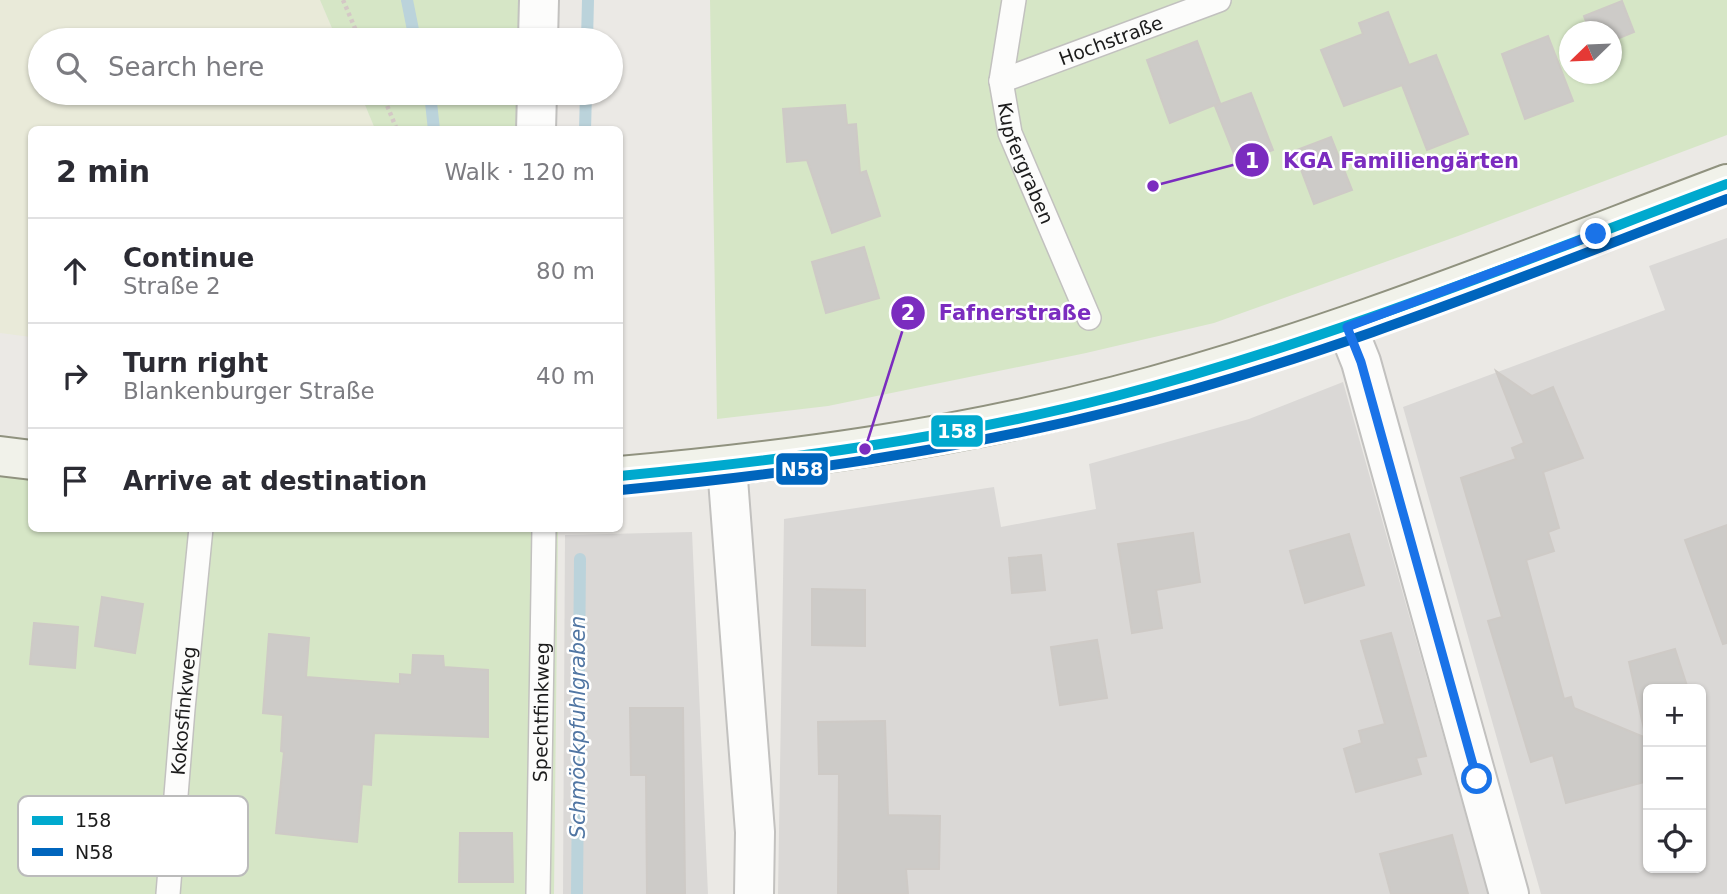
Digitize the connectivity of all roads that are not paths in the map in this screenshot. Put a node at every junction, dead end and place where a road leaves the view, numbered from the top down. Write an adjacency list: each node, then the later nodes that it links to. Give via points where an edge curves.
1 (539, 0): 4 (street)
2 (1014, 0): 5 (lane, Kupfergraben)
3 (1219, 0): 5 (lane, Hochstraße)
4 (538, 28)
5 (1001, 81): 9 (lane, Kupfergraben, via 1010,133)
6 (537, 105): 7 (street)
7 (536, 126)
8 (1727, 184): 10 (main road)
9 (1089, 318)
10 (1347, 327): 13 (main road, via 1030,417 865,449); 22 (street, via 1361,362)
11 (0, 456): 12 (main road)
12 (28, 460)
13 (727, 466): 14 (main road); 21 (street, via 755,832)
14 (623, 476)
15 (201, 532): 17 (lane, Kokosfinkweg)
16 (544, 532): 20 (lane, Spechtfinkweg)
17 (176, 796)
18 (169, 876): 19 (lane, Kokosfinkweg)
19 (168, 894)
20 (538, 894)
21 (754, 894)
22 (1510, 894)

